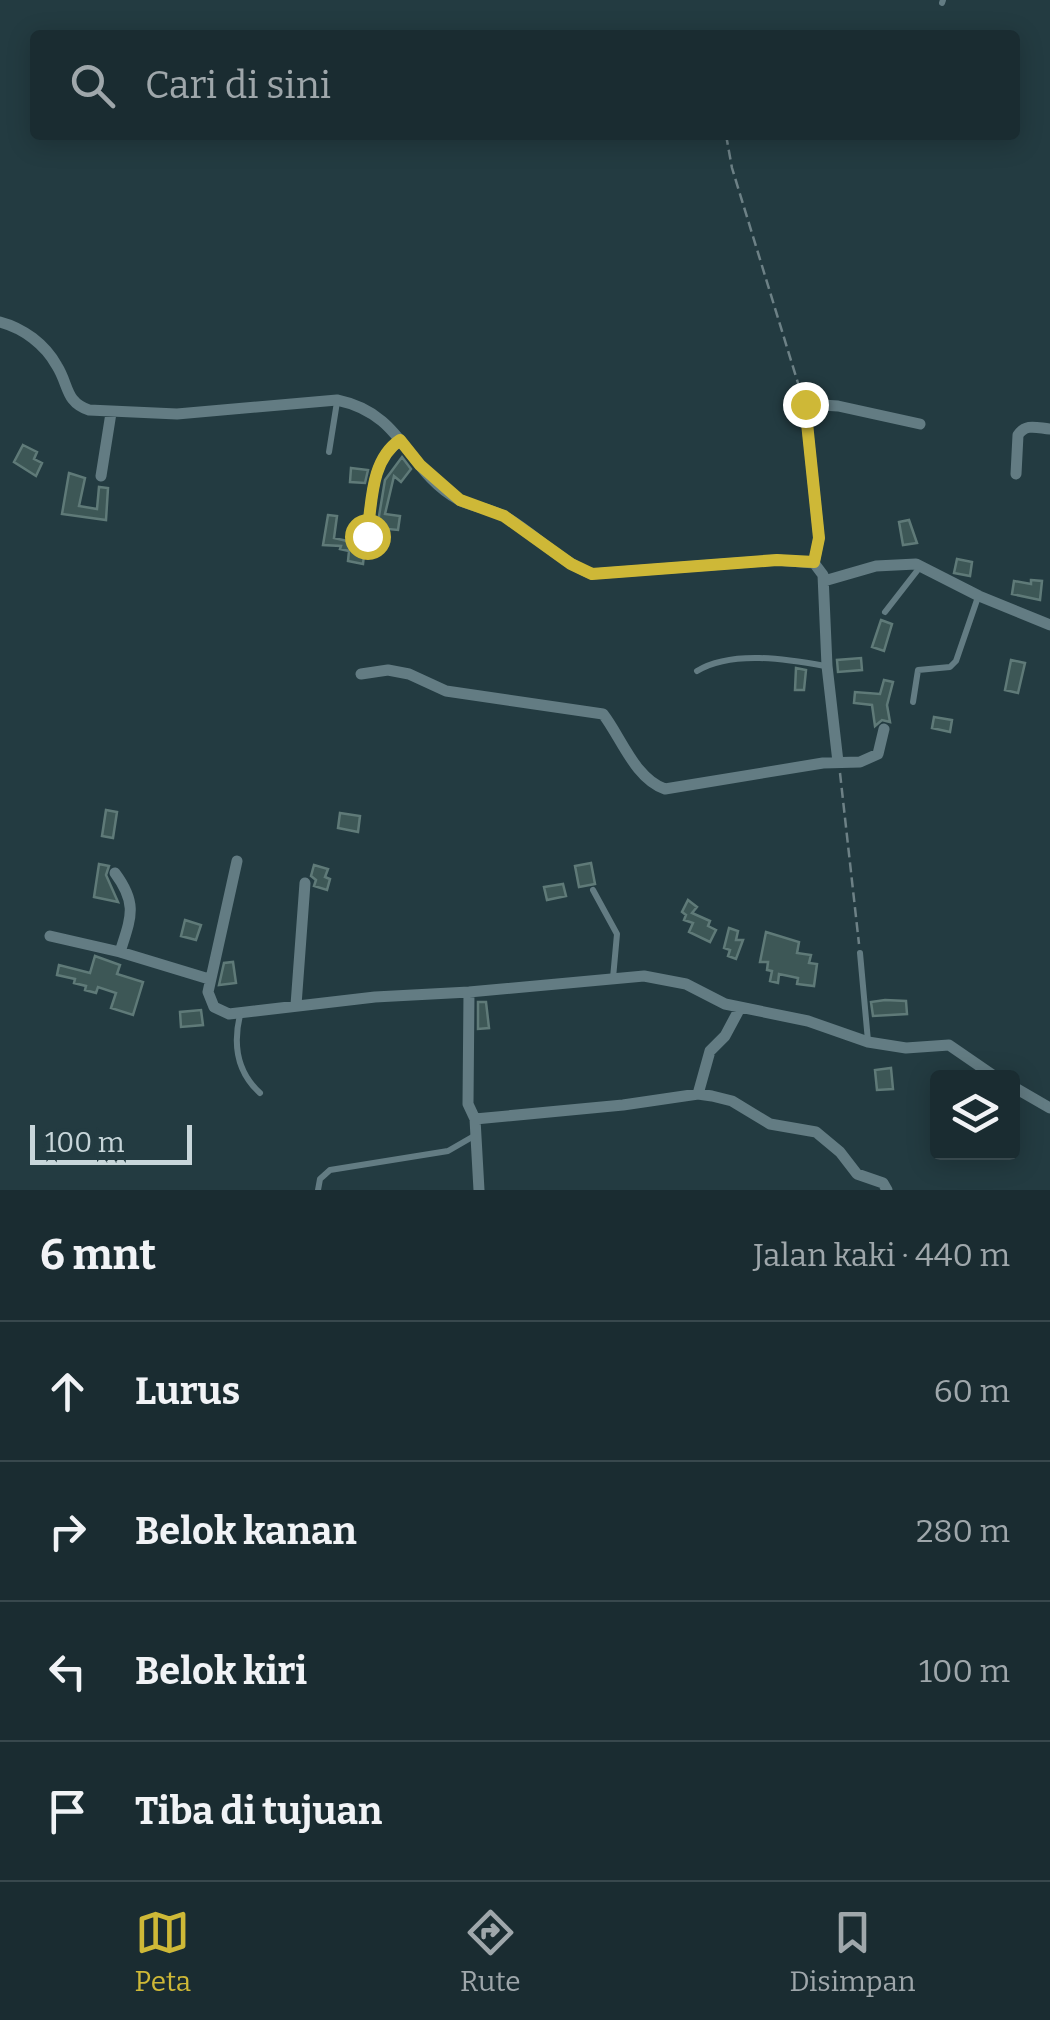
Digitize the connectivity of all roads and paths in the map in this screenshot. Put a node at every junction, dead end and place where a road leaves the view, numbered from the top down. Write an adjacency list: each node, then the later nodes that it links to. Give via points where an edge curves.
1 (727, 140): 4 (path)
2 (0, 322): 5 (street, via 37,342 58,366 76,405)
3 (337, 400): 5 (street); 8 (street, via 383,418); 9 (lane)
4 (805, 404): 6 (street); 13 (street, via 819,538)
5 (111, 413): 11 (street)
6 (920, 424)
7 (1050, 429): 10 (street, via 1027,426 1018,435)
8 (400, 440): 12 (street, via 376,472); 13 (street, via 460,500 504,516 592,574)
9 (329, 452)
10 (1016, 474)
11 (101, 476)
12 (367, 536)
13 (814, 562): 15 (street)
14 (920, 566): 15 (street, via 876,566); 16 (street); 17 (lane)
15 (824, 581): 19 (street)
16 (978, 596): 18 (street); 22 (lane, via 956,662 918,670)
17 (885, 612)
18 (1050, 625)
19 (826, 666): 20 (lane, via 727,661); 24 (street)
20 (696, 671)
21 (361, 674): 24 (street, via 388,670 446,691 603,714 650,782 665,789)
22 (913, 702)
23 (884, 729): 24 (street, via 874,758)
24 (838, 762): 31 (path)
25 (237, 861): 33 (street)
26 (115, 873): 30 (street, via 132,909)
27 (305, 884): 35 (street)
28 (593, 890): 32 (lane, via 616,934)
29 (50, 936): 30 (street)
30 (120, 952): 33 (street)
31 (860, 953): 38 (lane)
32 (612, 978): 34 (street); 36 (street, via 669,979)
33 (209, 979): 37 (street, via 214,1007)
34 (469, 992): 35 (street); 44 (street, via 468,1104)
35 (296, 1005): 37 (street)
36 (740, 1008): 38 (street); 42 (street, via 710,1051)
37 (240, 1013): 41 (lane, via 238,1058)
38 (868, 1042): 39 (street, via 948,1045)
39 (986, 1070)
40 (1020, 1091): 43 (street)
41 (260, 1093)
42 (698, 1094): 44 (street); 48 (street, via 732,1102 770,1124 816,1132 857,1174 883,1182)
43 (1050, 1108)
44 (475, 1119): 45 (street)
45 (474, 1136): 46 (lane, via 448,1151 330,1170); 47 (street)
46 (318, 1190)
47 (479, 1190)
48 (886, 1190)

